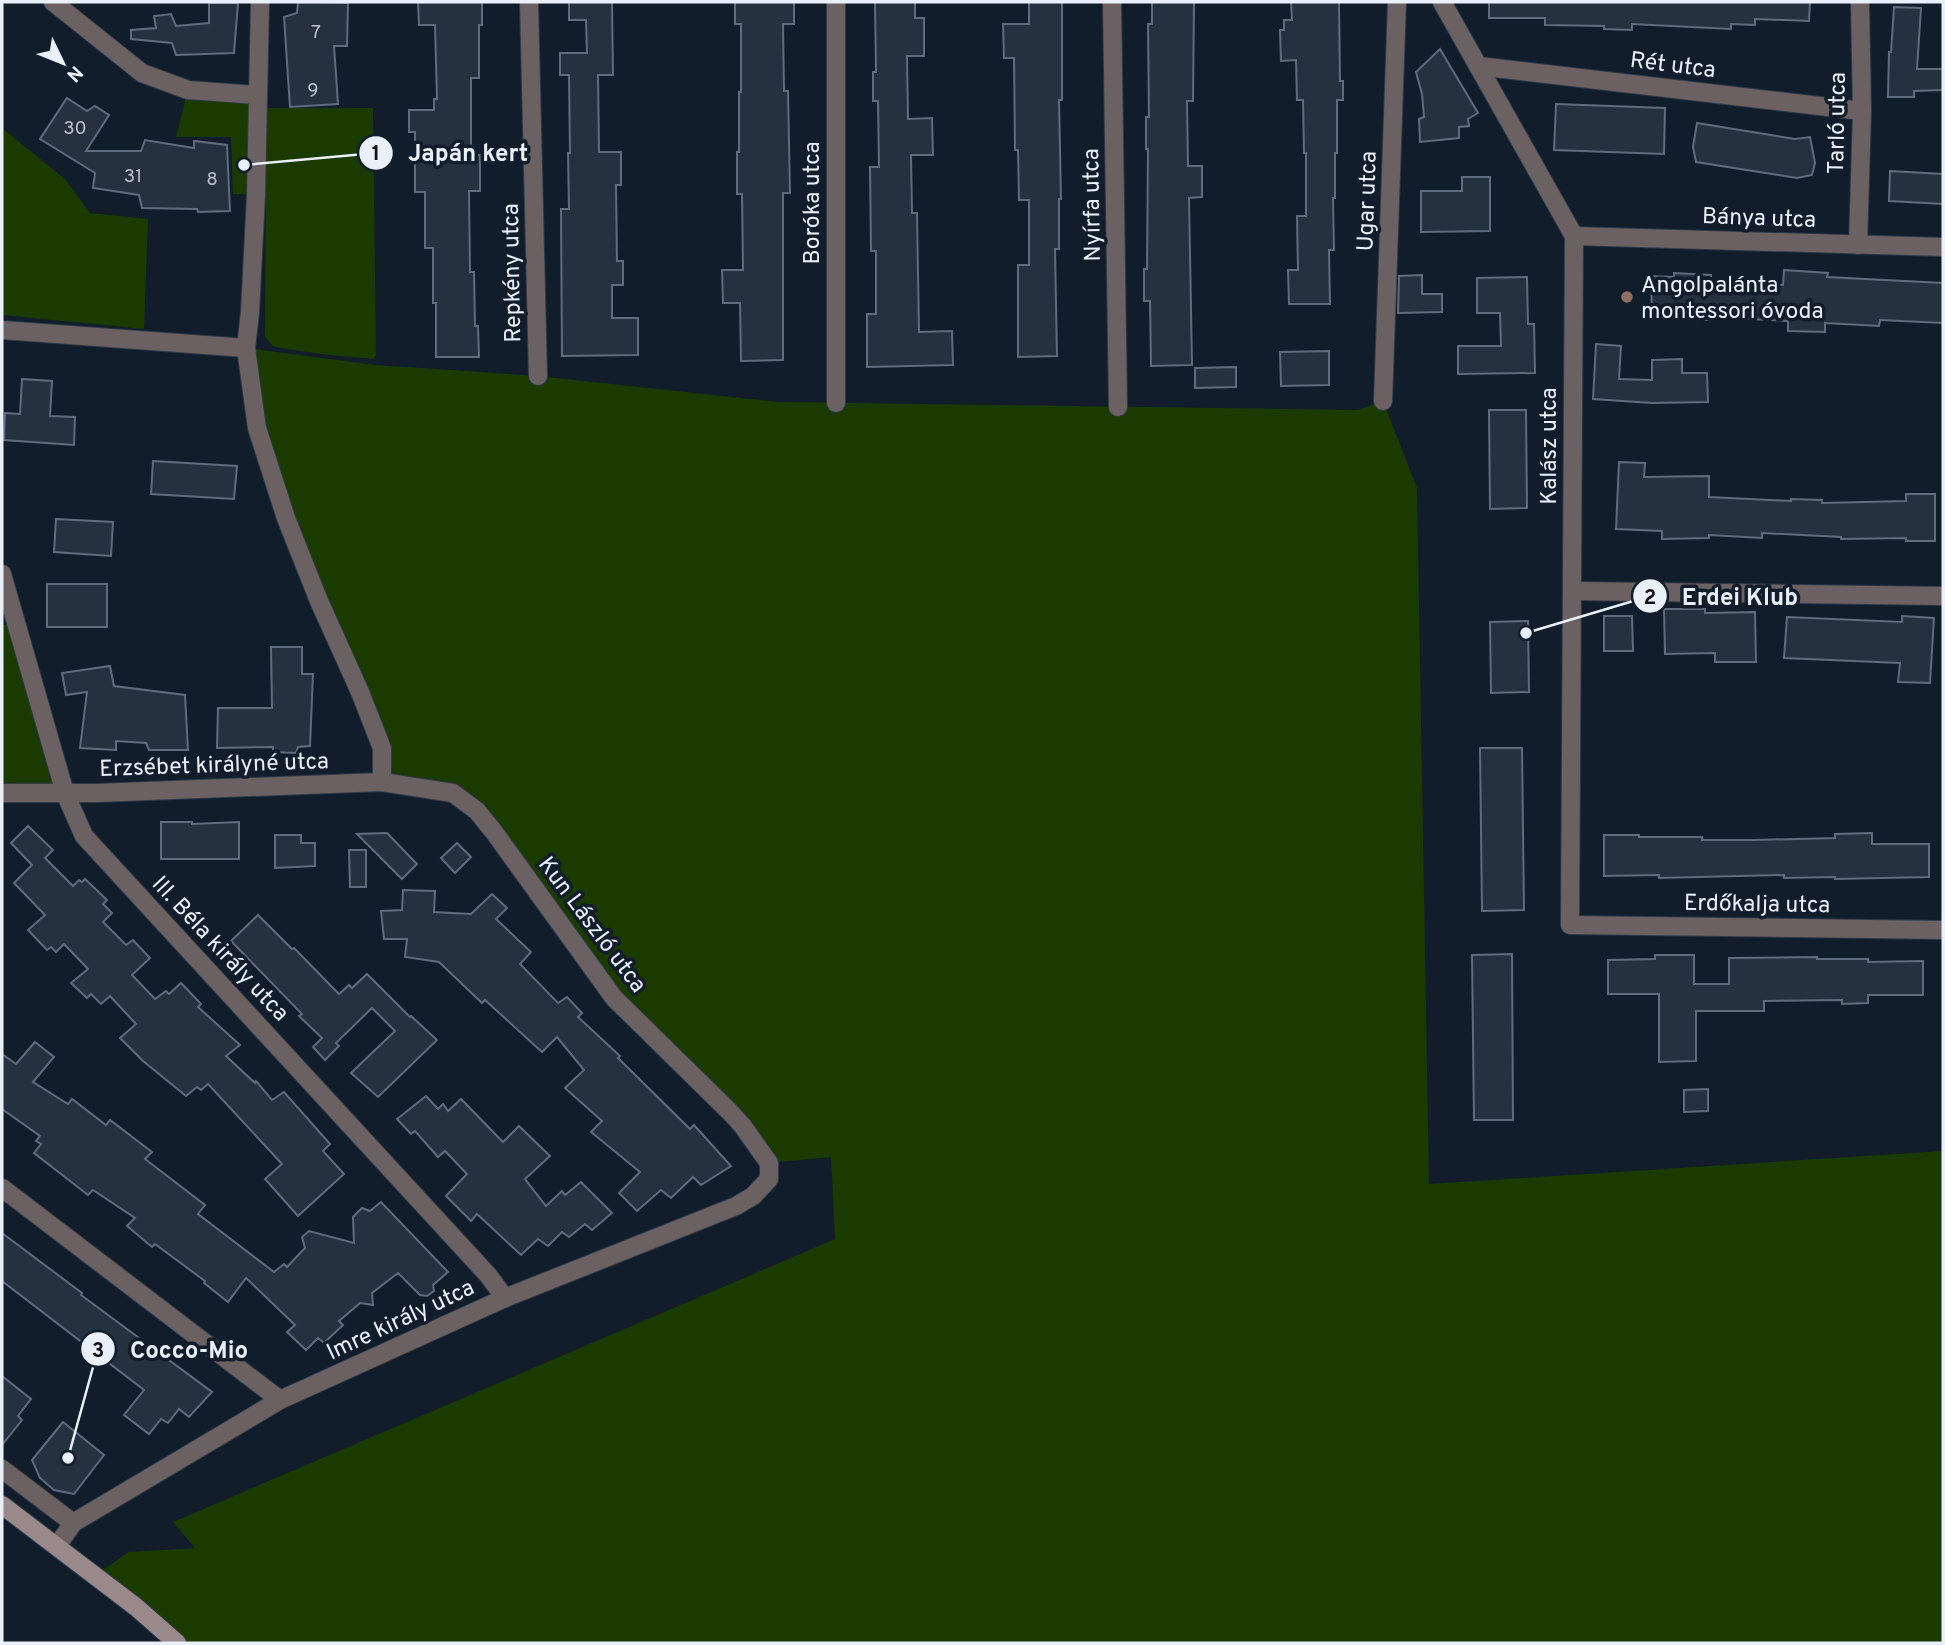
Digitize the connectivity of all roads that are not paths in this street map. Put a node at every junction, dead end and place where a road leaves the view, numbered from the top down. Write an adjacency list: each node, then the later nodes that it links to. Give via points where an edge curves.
1 (53, 2): 10 (street, via 142,73 188,90)
2 (260, 2): 10 (street)
3 (529, 2): 17 (street, Repkény utca)
4 (836, 2): 19 (street, Boróka utca)
5 (1112, 2): 20 (street, Nyírfa utca)
6 (1397, 2): 18 (street, Ugar utca)
7 (1442, 2): 9 (street, Kalász utca)
8 (1860, 2): 11 (street, Tarló utca)
9 (1478, 66): 11 (street, Rét utca); 12 (street, Kalász utca)
10 (257, 94): 16 (street)
11 (1862, 111): 13 (street, Tarló utca)
12 (1574, 236): 13 (street, Bánya utca); 22 (street, Kalász utca)
13 (1858, 245): 14 (street, Bánya utca)
14 (1943, 247)
15 (2, 330): 16 (street)
16 (246, 348): 24 (street, via 257,428 286,518 382,748)
17 (538, 376)
18 (1383, 401)
19 (836, 403)
20 (1118, 407)
21 (2, 575): 27 (street, III. Béla király utca)
22 (1572, 591): 23 (street); 28 (street, Kalász utca)
23 (1943, 596)
24 (382, 782): 25 (street, Erzsébet királyné utca); 27 (street, Erzsébet királyné utca)
25 (428, 789): 30 (street, Kun László utca, via 453,793 477,811 614,998 729,1111)
26 (2, 793): 27 (street, Erzsébet királyné utca)
27 (65, 793): 32 (street, III. Béla király utca, via 84,836)
28 (1570, 925): 29 (street, Erdőkalja utca)
29 (1943, 930)
30 (769, 1163): 32 (street, Imre király utca, via 769,1179 736,1206)
31 (2, 1188): 33 (street)
32 (505, 1297): 33 (street, Imre király utca)
33 (280, 1401): 36 (street, Imre király utca)
34 (2, 1469): 36 (street)
35 (2, 1505): 37 (main road)
36 (73, 1523): 37 (street, Imre király utca)
37 (57, 1546): 38 (main road)
38 (177, 1643)

